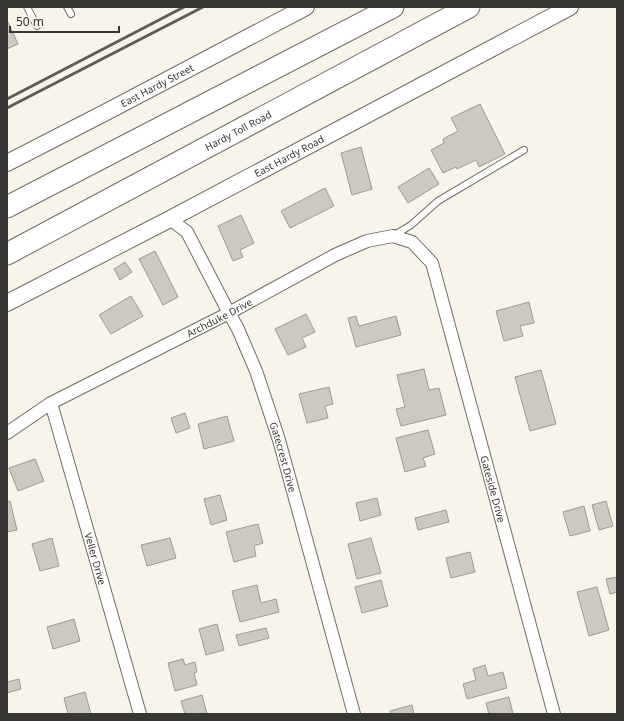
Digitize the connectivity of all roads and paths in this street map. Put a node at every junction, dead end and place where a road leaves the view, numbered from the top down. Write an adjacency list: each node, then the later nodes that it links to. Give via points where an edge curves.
1 (27, 7): 8 (lane)
2 (67, 7): 7 (lane)
3 (306, 7): 10 (main road, East Hardy Street)
4 (393, 7): 11 (highway)
5 (469, 7): 14 (highway, Hardy Toll Road)
6 (564, 10): 12 (main road, East Hardy Road)
7 (71, 14)
8 (37, 26)
9 (524, 150): 13 (lane, via 438,201 411,225)
10 (7, 163)
11 (7, 207)
12 (170, 219): 16 (main road, East Hardy Road); 17 (street, Gatecrest Drive, via 187,232)
13 (393, 236): 15 (street, Archduke Drive, via 412,242); 17 (street, Archduke Drive, via 366,241 336,255)
14 (7, 254)
15 (432, 263): 22 (street, Gateside Drive)
16 (7, 303)
17 (229, 313): 18 (street, Archduke Drive); 21 (street, Gatecrest Drive, via 256,371 279,440)
18 (51, 403): 19 (street, Archduke Drive); 20 (street, Veller Drive)
19 (7, 433)
20 (140, 714)
21 (354, 714)
22 (554, 714)

